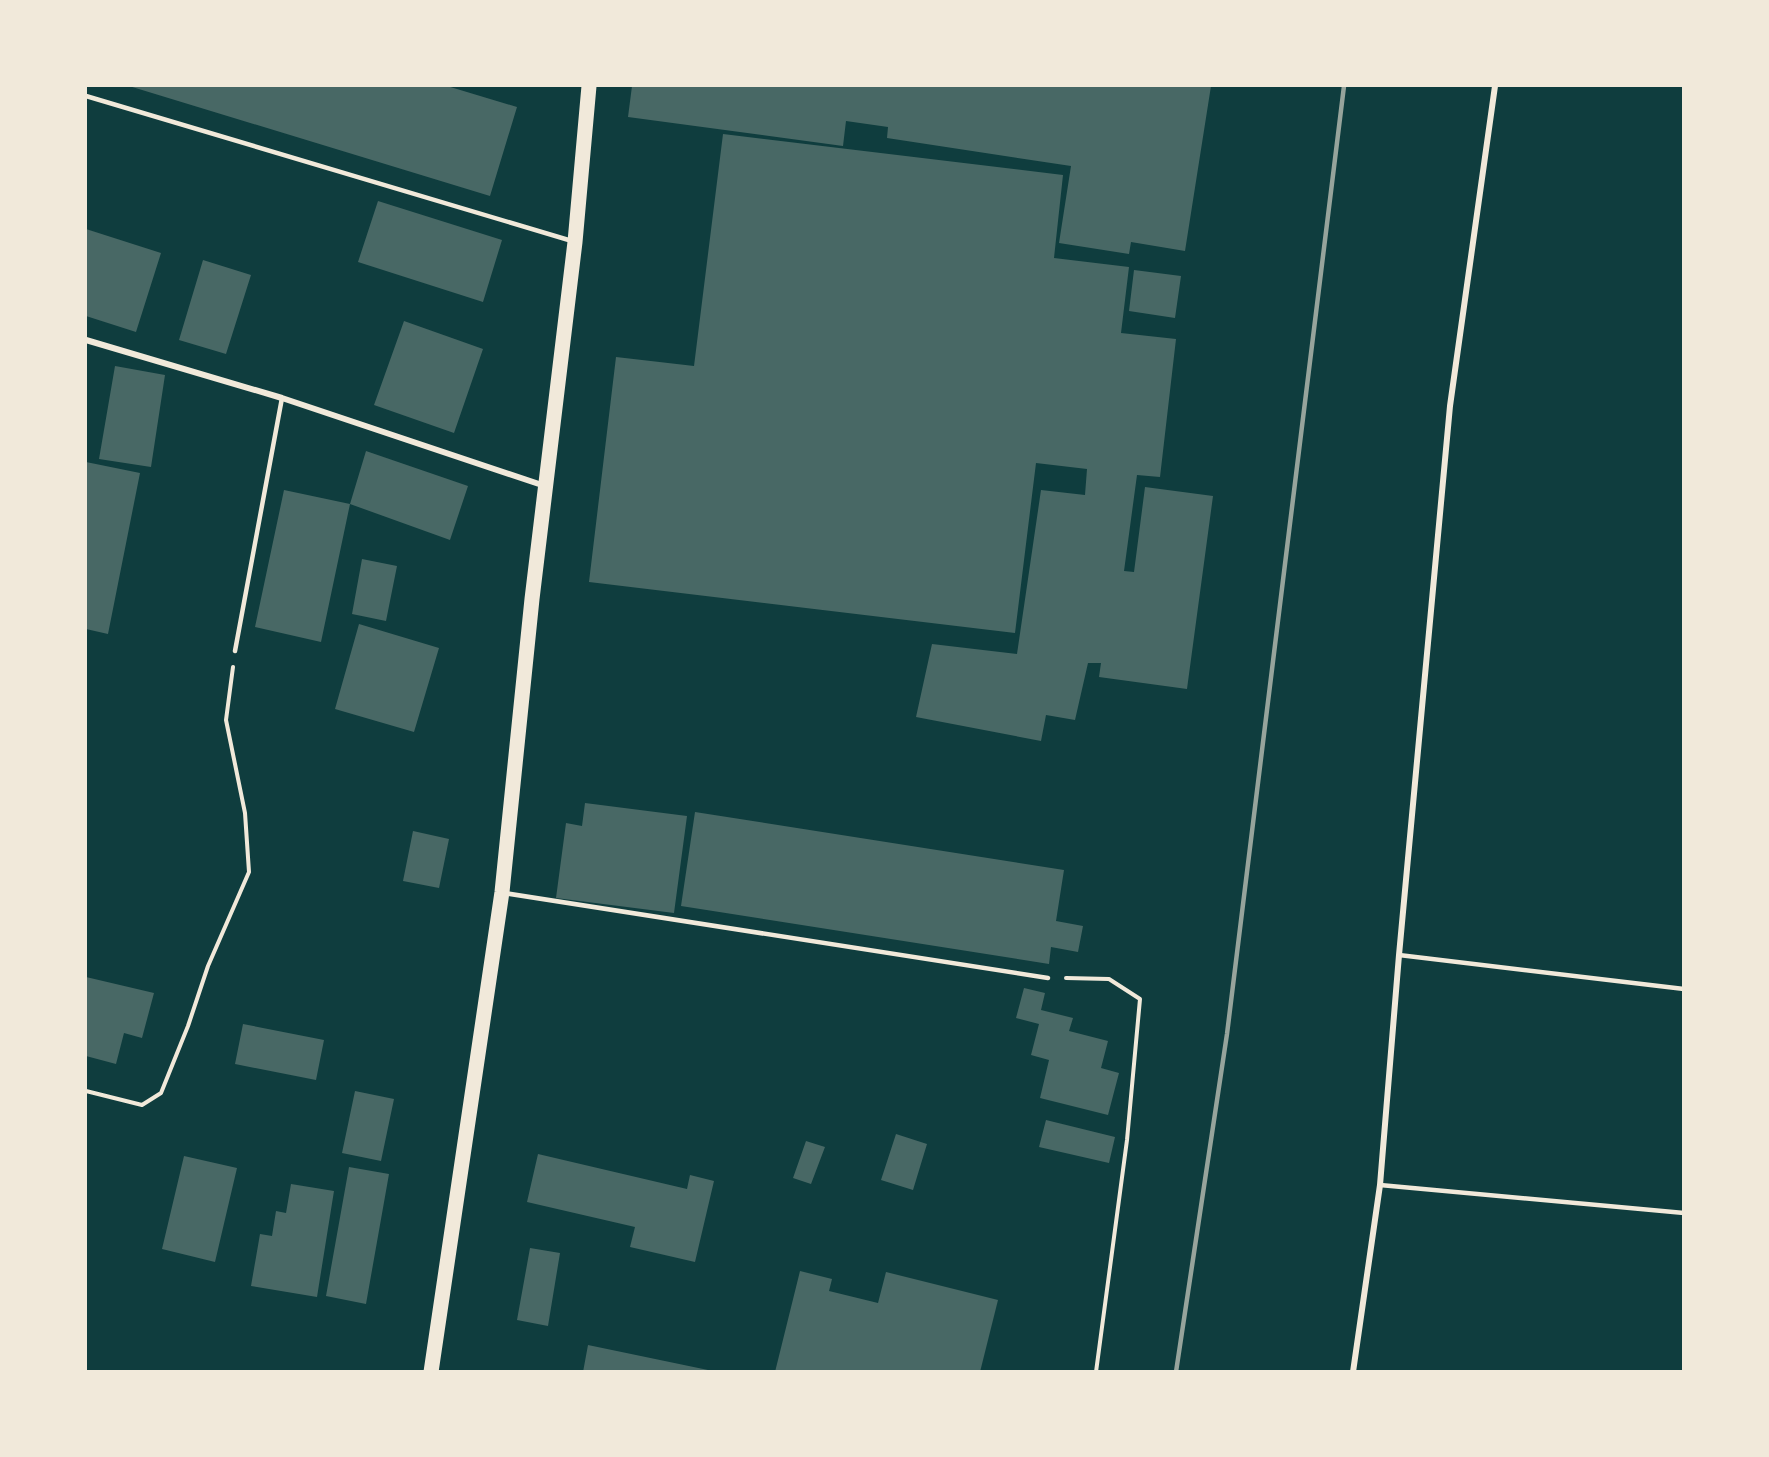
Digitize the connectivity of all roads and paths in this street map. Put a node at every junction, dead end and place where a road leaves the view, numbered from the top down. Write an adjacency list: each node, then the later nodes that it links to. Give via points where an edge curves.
1 (589, 86): 4 (main road)
2 (1495, 86): 10 (street, via 1450,406)
3 (86, 96): 4 (lane)
4 (575, 242): 7 (main road)
5 (86, 340): 6 (street)
6 (282, 398): 7 (street); 8 (lane)
7 (545, 486): 9 (main road)
8 (235, 651): 13 (path, via 226,720 245,813 249,872 160,1093 142,1105)
9 (502, 892): 11 (lane); 16 (main road)
10 (1399, 955): 12 (lane); 14 (street)
11 (1048, 978): 17 (path, via 1110,979 1140,999 1127,1140)
12 (1683, 989)
13 (86, 1092)
14 (1380, 1185): 15 (lane); 18 (street)
15 (1683, 1213)
16 (431, 1371)
17 (1096, 1371)
18 (1353, 1371)

